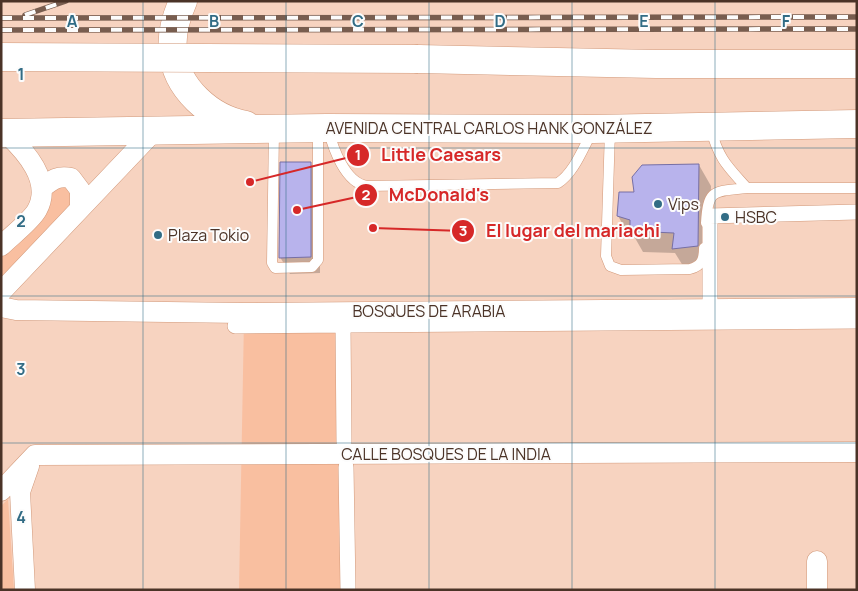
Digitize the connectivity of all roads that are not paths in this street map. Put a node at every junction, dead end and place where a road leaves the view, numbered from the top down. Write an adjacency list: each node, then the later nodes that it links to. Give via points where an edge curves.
1 (183, 1): 7 (main road, via 175,21 172,51 183,82 199,102 214,113 233,122)
2 (1, 57): 3 (main road, bridge)
3 (857, 64)
4 (857, 124): 5 (main road, AVENIDA CENTRAL CARLOS HANK GONZÁLEZ)
5 (710, 126): 8 (main road, AVENIDA CENTRAL CARLOS HANK GONZÁLEZ); 12 (lane, via 716,151)
6 (323, 128): 7 (main road, AVENIDA CENTRAL CARLOS HANK GONZÁLEZ); 7 (lane, via 318,260 312,267 276,268 272,263); 8 (main road, AVENIDA CENTRAL CARLOS HANK GONZÁLEZ); 8 (lane, via 336,156 356,181 367,186 558,183)
7 (274, 129): 9 (main road, AVENIDA CENTRAL CARLOS HANK GONZÁLEZ)
8 (602, 129): 12 (lane, via 606,256 615,270 695,268 700,265 704,256 708,200 719,192)
9 (154, 131): 10 (main road, AVENIDA CENTRAL CARLOS HANK GONZÁLEZ); 14 (street)
10 (4, 133): 11 (street, via 27,154)
11 (42, 188): 14 (street, via 53,178 71,178 80,190); 16 (street, via 37,210)
12 (747, 188): 13 (lane)
13 (857, 188)
14 (80, 207): 17 (street)
15 (857, 212): 18 (street, via 710,216)
16 (1, 246)
17 (1, 292)
18 (710, 299)
19 (1, 307): 20 (street, BOSQUES DE ARABIA, via 16,310 243,313)
20 (857, 308)
21 (857, 322): 22 (street)
22 (342, 325): 23 (street); 24 (street)
23 (235, 326)
24 (344, 442)
25 (857, 452): 26 (street, CALLE BOSQUES DE LA INDIA)
26 (35, 455): 28 (street); 30 (street, via 25,472 20,492)
27 (346, 467): 31 (street)
28 (1, 491)
29 (816, 561): 32 (street)
30 (25, 590)
31 (348, 590)
32 (817, 590)

